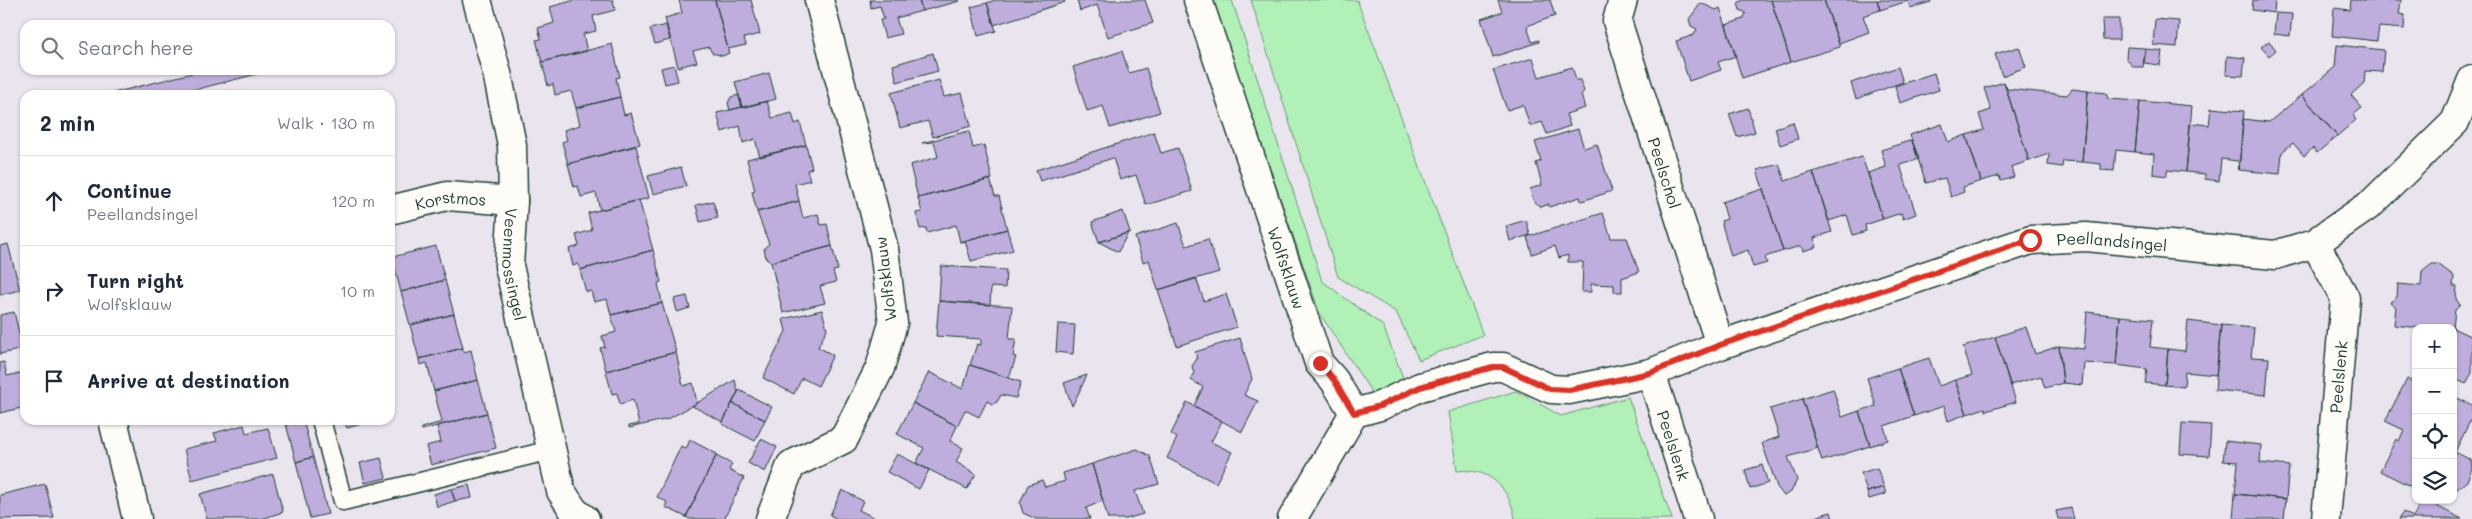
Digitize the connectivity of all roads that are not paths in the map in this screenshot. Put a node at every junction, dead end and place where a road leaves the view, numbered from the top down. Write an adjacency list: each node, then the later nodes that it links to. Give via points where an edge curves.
1 (477, 0): 6 (street, Veenmossingel, via 512,144)
2 (819, 0): 17 (street, Wolfsklauw, via 884,249 892,323 880,368 844,439 791,465)
3 (1198, 0): 11 (street, Wolfsklauw, via 1320,363)
4 (1623, 0): 9 (street, Peelschol, via 1617,21)
5 (2472, 80): 8 (street, Peellandsingel, via 2455,122 2370,204)
6 (513, 201): 7 (street, Korstmos, via 447,196); 14 (street, Veenmossingel, via 509,266)
7 (395, 209)
8 (2316, 243): 9 (street, Peellandsingel, via 2275,255 2086,236 2030,240); 20 (street, Peelslenk, via 2345,298)
9 (1720, 345): 10 (street, Peellandsingel)
10 (1650, 373): 11 (street, Peellandsingel, via 1569,390 1550,389 1503,367 1493,367 1420,387 1380,406); 19 (street, Peelslenk)
11 (1354, 413): 18 (street)
12 (114, 425): 15 (street)
13 (323, 425): 14 (lane, via 343,502)
14 (551, 450): 16 (street, Veenmossingel, via 561,491)
15 (137, 519)
16 (585, 519)
17 (770, 519)
18 (1292, 519)
19 (1698, 519)
20 (2326, 519)

